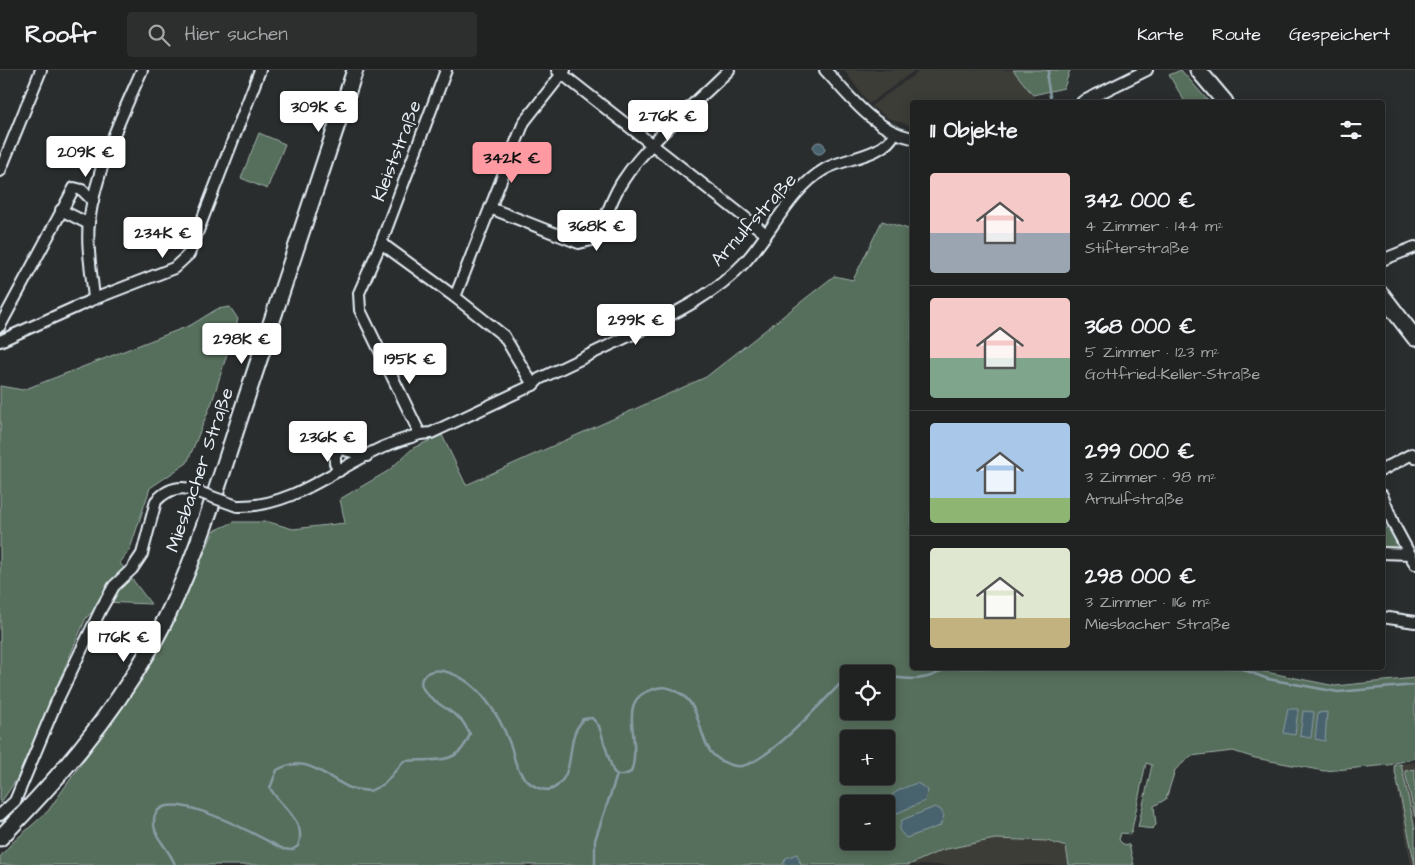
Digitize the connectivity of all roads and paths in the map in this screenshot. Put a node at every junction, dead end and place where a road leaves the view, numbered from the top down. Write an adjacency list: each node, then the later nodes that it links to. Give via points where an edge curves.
1 (41, 70): 16 (street)
2 (142, 70): 17 (street, via 120,120)
3 (260, 70): 26 (street, via 189,254 174,268)
4 (355, 70): 44 (main road, Miesbacher Straße, via 234,437 174,602 135,674 97,730)
5 (446, 70): 22 (street, Kleiststraße)
6 (729, 70): 15 (street)
7 (825, 70): 13 (street, via 866,114)
8 (1147, 70): 11 (street)
9 (1198, 70): 12 (main road)
10 (561, 71): 15 (street); 18 (street, via 524,122)
11 (1086, 100)
12 (1223, 100)
13 (894, 134): 14 (street); 21 (street, Arnulfstraße, via 892,140 870,154 825,169 794,196)
14 (910, 138)
15 (652, 146): 18 (street, via 624,178 600,230 592,240 579,242); 21 (street)
16 (0, 171)
17 (93, 201): 19 (street, via 82,190 74,188); 20 (street)
18 (490, 208): 25 (street)
19 (61, 210): 20 (street); 28 (street)
20 (89, 224): 26 (street)
21 (766, 234): 31 (street, Arnulfstraße, via 743,264 707,295)
22 (381, 243): 25 (street); 32 (street, Kleiststraße, via 358,301)
23 (1415, 247): 24 (street)
24 (1385, 259)
25 (456, 297): 31 (street, via 504,336)
26 (94, 299): 30 (street)
27 (1385, 299): 29 (main road)
28 (0, 326)
29 (1415, 338)
30 (0, 341)
31 (533, 385): 32 (street, Arnulfstraße, via 431,433)
32 (420, 434): 33 (street, Arnulfstraße)
33 (368, 456): 36 (street, Arnulfstraße); 36 (street, via 341,449 335,454 335,463)
34 (1415, 458): 35 (street, via 1412,454)
35 (1385, 468)
36 (340, 471): 43 (street, Arnulfstraße, bridge, via 299,492 256,506 237,506 193,490 175,488 161,496 156,502 142,554 114,586 101,609 56,702 15,801)
37 (1385, 502): 39 (street)
38 (1385, 553): 39 (street)
39 (1410, 554): 40 (street)
40 (1415, 564)
41 (1385, 617): 42 (street)
42 (1415, 622)
43 (0, 815)
44 (0, 838)

